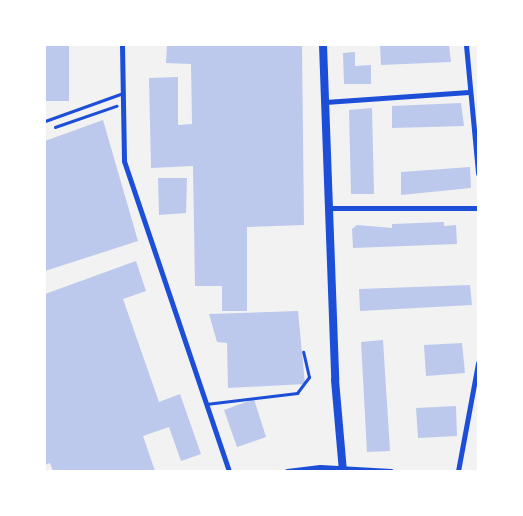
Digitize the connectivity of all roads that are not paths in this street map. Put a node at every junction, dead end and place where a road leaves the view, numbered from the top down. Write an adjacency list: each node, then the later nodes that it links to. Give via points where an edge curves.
1 (122, 45): 5 (street)
2 (323, 45): 6 (street)
3 (466, 45): 4 (street)
4 (469, 92): 6 (street); 8 (street)
5 (123, 93): 7 (lane); 14 (street, via 124,161)
6 (325, 102): 9 (street)
7 (45, 122)
8 (478, 173)
9 (329, 208): 10 (street); 15 (street)
10 (478, 208)
11 (303, 352): 14 (lane, via 309,377 297,393)
12 (478, 363): 13 (street)
13 (477, 375): 19 (street)
14 (206, 404): 16 (street)
15 (343, 470): 17 (street); 18 (street)
16 (229, 471)
17 (286, 471)
18 (391, 471)
19 (458, 471)

